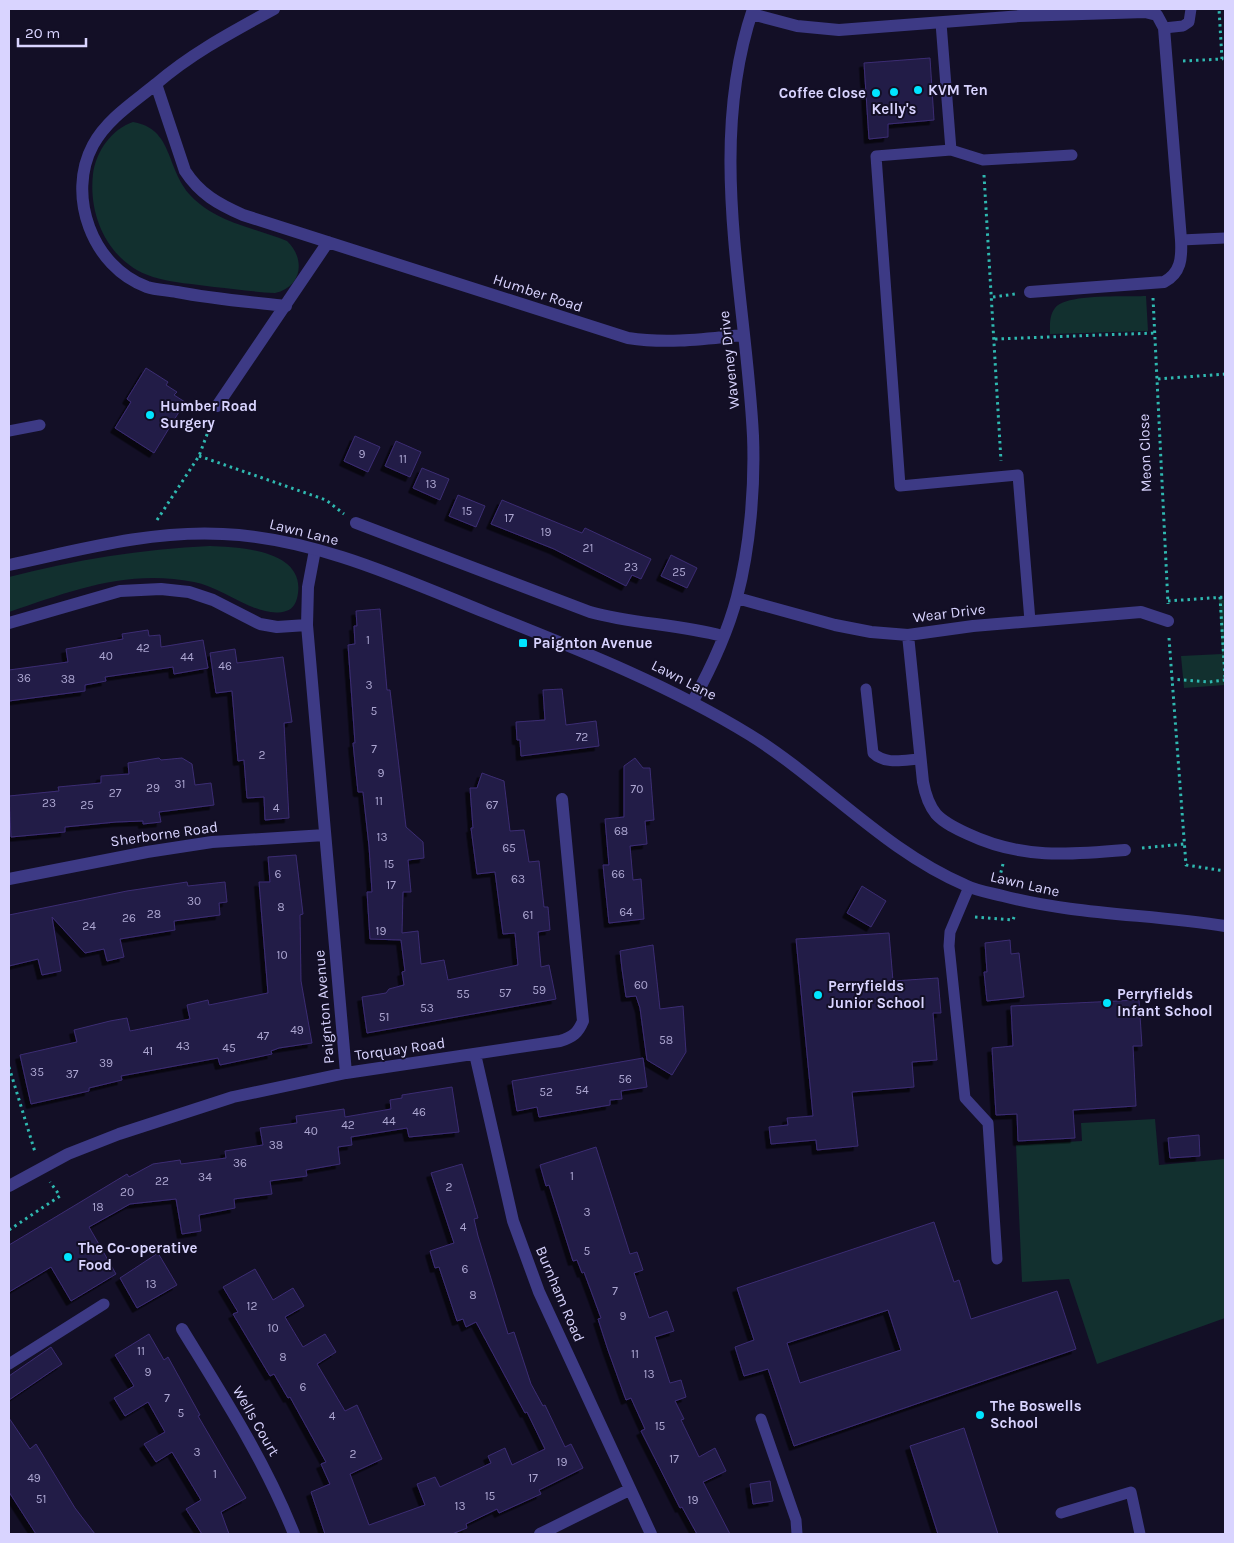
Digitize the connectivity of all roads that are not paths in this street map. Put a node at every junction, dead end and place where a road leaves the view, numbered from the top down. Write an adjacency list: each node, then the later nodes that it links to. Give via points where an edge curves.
1 (274, 9): 7 (street, via 209,44)
2 (1191, 9): 6 (lane, via 1189,22 1184,26)
3 (752, 11): 5 (street, via 797,26 819,29); 15 (street, Waveney Drive, via 736,91 730,159)
4 (1019, 13): 5 (street); 6 (street, via 1145,12 1157,15)
5 (941, 23): 8 (lane)
6 (1164, 28): 11 (street)
7 (156, 84): 12 (street, Humber Road, via 182,163 203,193 243,215); 14 (street, via 110,122 86,162 82,186 84,211 92,236 115,266 147,287)
8 (951, 150): 9 (lane, via 983,160); 23 (lane, via 876,156 900,486 1018,475)
9 (1072, 154)
10 (1225, 238): 11 (lane)
11 (1181, 240): 13 (street, via 1182,258 1178,269 1172,278 1164,282)
12 (328, 242): 14 (street); 15 (street, Humber Road, via 628,338 679,342)
13 (1030, 292)
14 (286, 306): 16 (street)
15 (743, 335): 22 (street, Waveney Drive, via 753,437 752,484)
16 (217, 406)
17 (40, 424): 18 (lane)
18 (9, 431)
19 (356, 524): 28 (street, Lawn Lane, via 590,612 618,620 696,628)
20 (315, 550): 21 (street, Lawn Lane, via 273,539 227,534 159,536); 26 (street, Paignton Avenue, via 308,587); 30 (street, Lawn Lane, via 420,586)
21 (9, 565)
22 (736, 598): 27 (street, Wear Drive, via 835,625 871,632); 28 (street, Waveney Drive)
23 (1030, 621): 24 (street, Wear Drive, via 1141,612); 27 (street, Wear Drive)
24 (1168, 621)
25 (9, 623): 26 (street, via 120,591 161,589 189,592 213,600 260,624 277,627)
26 (308, 624): 33 (street, Paignton Avenue)
27 (908, 634): 31 (street, Lawn Lane)
28 (722, 636): 30 (street, Waveney Drive, via 712,666)
29 (866, 689): 31 (lane, via 873,753 878,759 888,761)
30 (693, 701): 36 (street, Lawn Lane, via 753,737 894,844)
31 (920, 759): 34 (street, Lawn Lane, via 927,799 936,814 975,837 1007,848 1041,854 1073,855)
32 (562, 799): 38 (street, Torquay Road, via 583,1021 571,1038)
33 (325, 835): 35 (street, Sherborne Road, via 212,842 62,866); 39 (street, Paignton Avenue)
34 (1125, 850)
35 (9, 879)
36 (969, 887): 37 (street, Lawn Lane, via 1051,908); 41 (lane, via 950,932 949,946 965,1098 988,1123)
37 (1225, 926)
38 (475, 1054): 39 (street, Torquay Road); 46 (street, Burnham Road, via 513,1221 539,1292)
39 (346, 1073): 40 (street, Torquay Road, via 233,1097 118,1134 40,1168)
40 (9, 1186)
41 (997, 1259)
42 (104, 1304): 44 (lane)
43 (182, 1329): 48 (street, Wells Court, via 254,1448)
44 (9, 1364)
45 (761, 1419): 51 (lane, via 796,1520)
46 (629, 1490): 49 (street); 50 (street, Burnham Road)
47 (1061, 1513): 52 (lane, via 1131,1492)
48 (294, 1534)
49 (540, 1534)
50 (651, 1534)
51 (796, 1534)
52 (1140, 1534)

